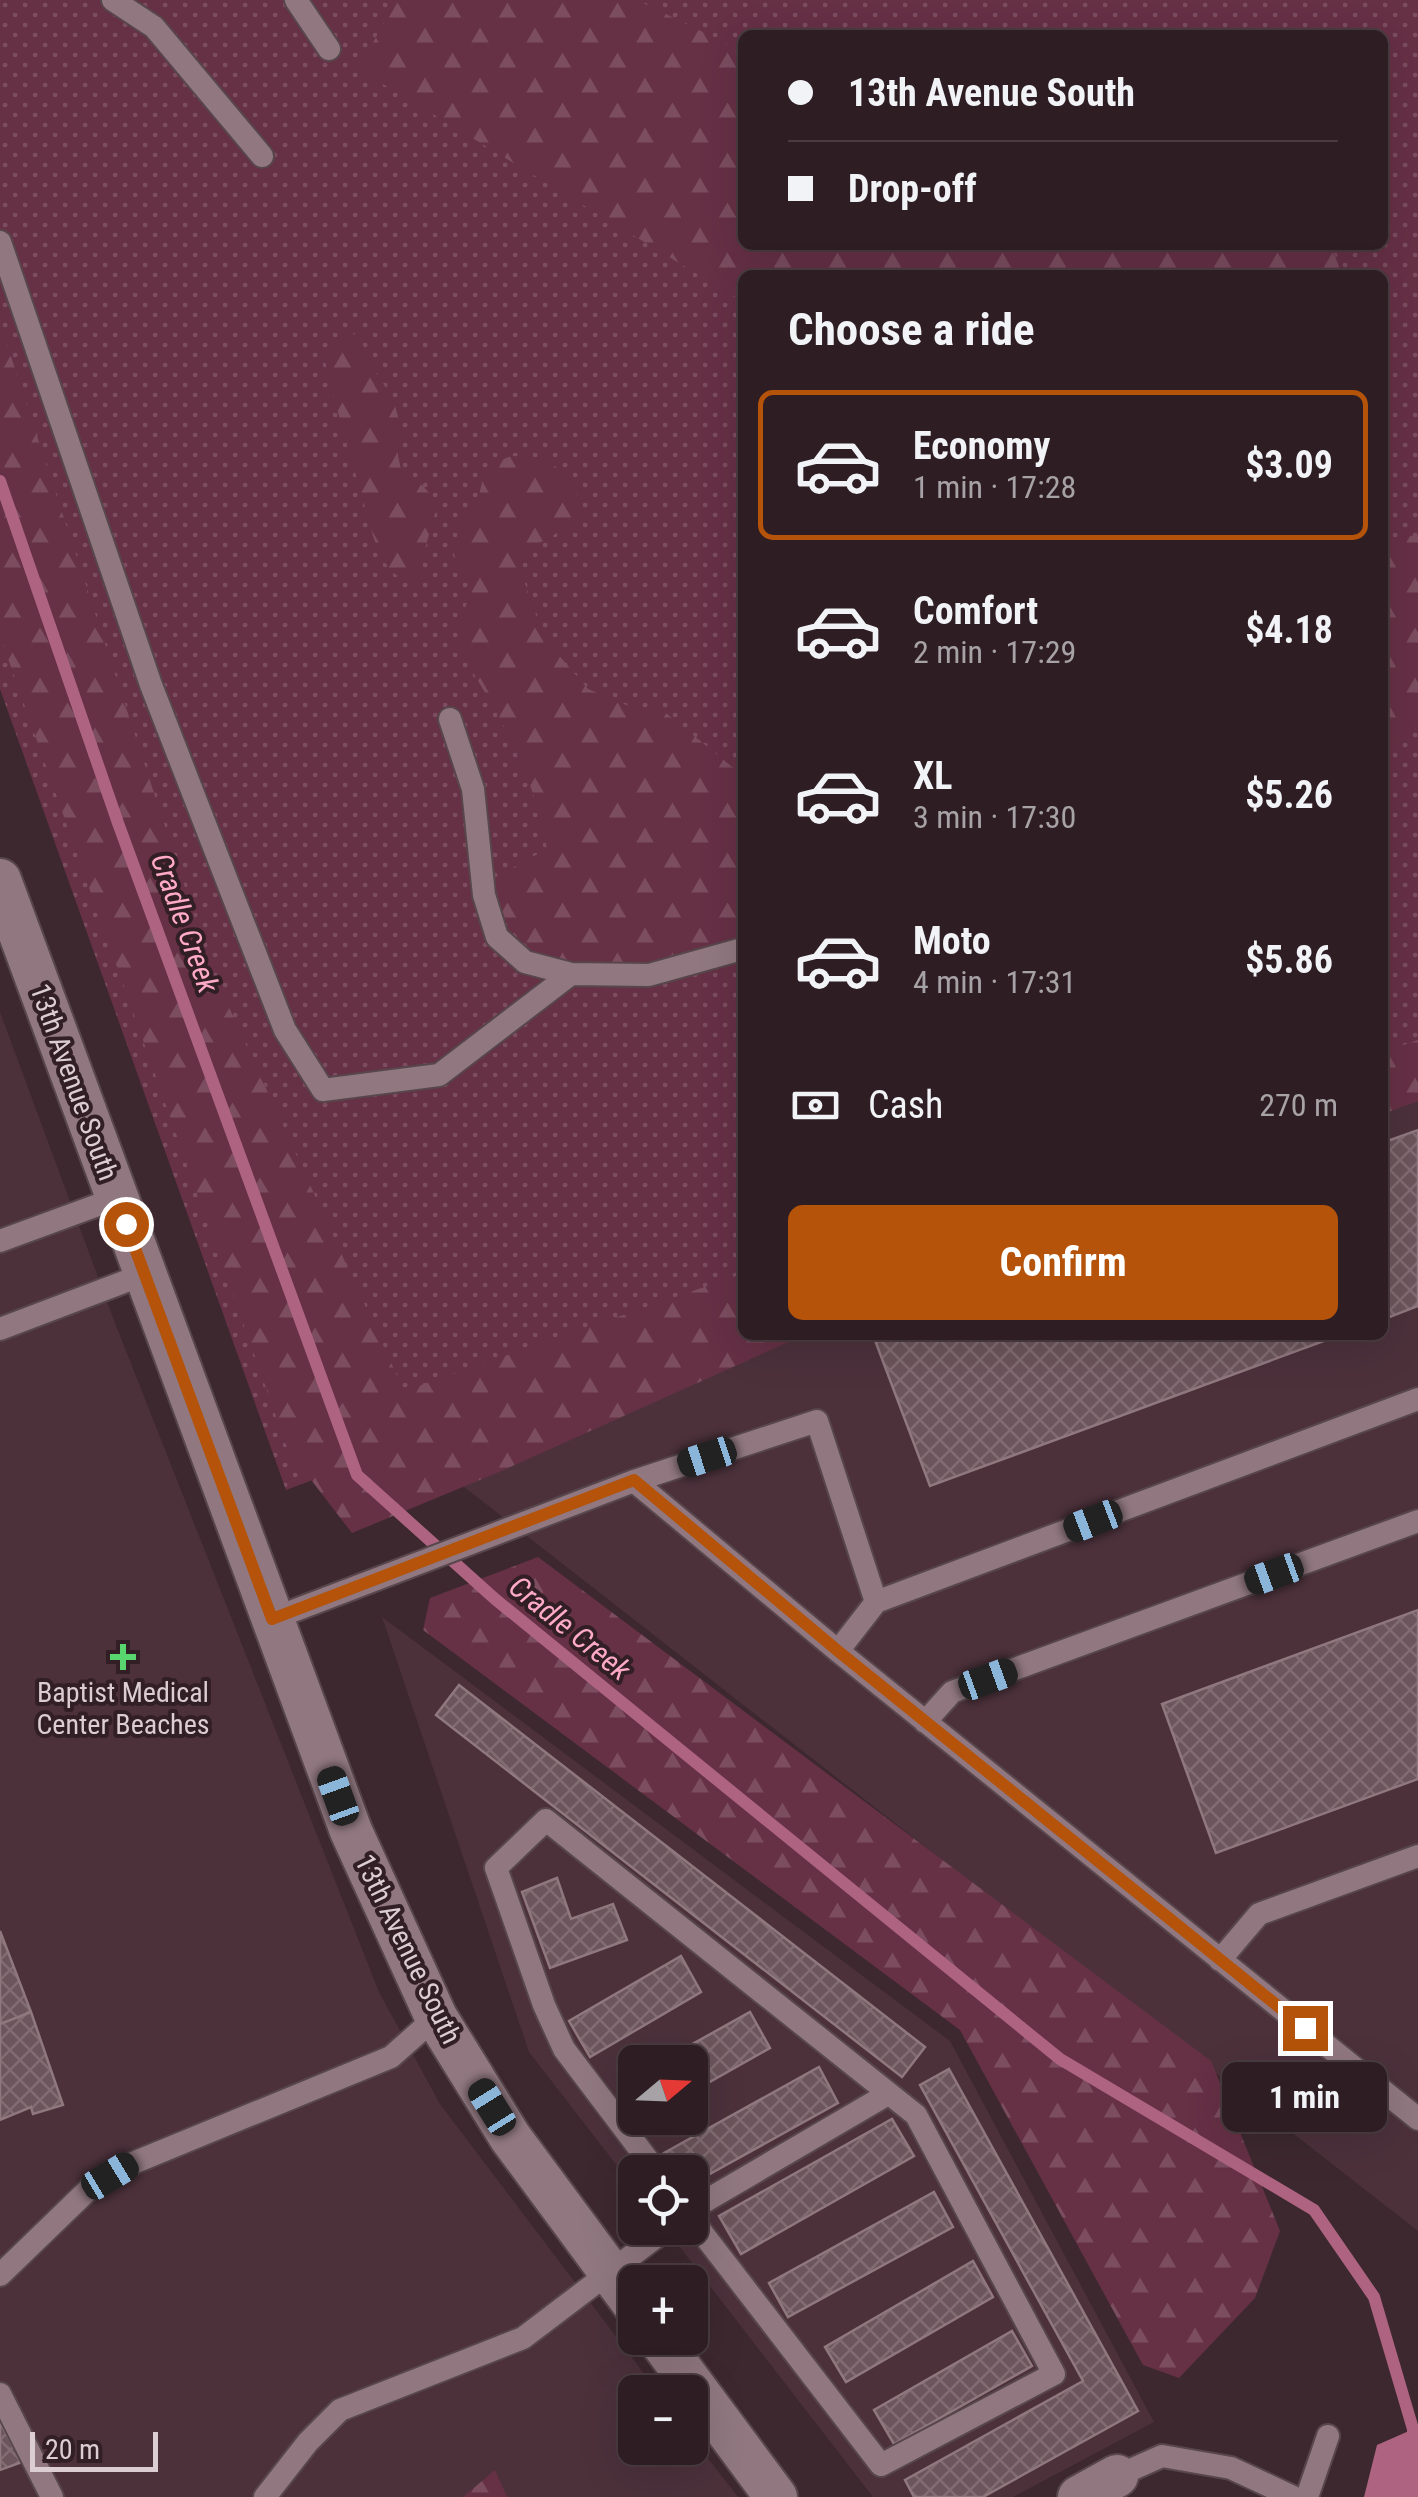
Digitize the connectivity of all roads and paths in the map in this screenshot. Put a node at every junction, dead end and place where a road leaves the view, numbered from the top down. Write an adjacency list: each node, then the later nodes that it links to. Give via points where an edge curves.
1 (113, 0): 4 (lane, via 154,27)
2 (296, 0): 3 (lane)
3 (329, 49)
4 (262, 156)
5 (0, 242): 9 (lane, via 151,685 285,1030 323,1090 438,1074)
6 (450, 719): 9 (lane, via 472,789 484,895 497,937 526,962)
7 (0, 880): 10 (street, 13th Avenue South)
8 (738, 949): 9 (lane, via 650,974)
9 (571, 974)
10 (117, 1198): 11 (lane); 12 (street, 13th Avenue South)
11 (0, 1241)
12 (145, 1274): 13 (lane); 18 (street, 13th Avenue South)
13 (0, 1329)
14 (1418, 1399): 17 (lane)
15 (634, 1480): 17 (lane, via 818,1421); 18 (lane); 19 (lane)
16 (1418, 1521): 20 (lane, via 952,1692)
17 (876, 1602): 19 (lane)
18 (272, 1619): 23 (street, 13th Avenue South, via 350,1831)
19 (838, 1651): 20 (lane)
20 (925, 1722): 22 (lane)
21 (1418, 1856): 22 (lane, via 1258,1914)
22 (1220, 1960): 25 (lane)
23 (436, 2017): 29 (lane, via 391,2057 133,2163 88,2190); 30 (street, 13th Avenue South, via 510,2137)
24 (888, 2094): 26 (lane, via 546,1820 496,1868 564,2049); 27 (lane); 28 (lane, via 916,2115 1054,2374 880,2465)
25 (1418, 2120)
26 (644, 2155)
27 (708, 2203)
28 (708, 2238)
29 (0, 2275)
30 (618, 2283)
31 (618, 2292): 37 (lane, via 340,2410)
32 (671, 2355): 38 (street)
33 (0, 2394): 36 (lane)
34 (1328, 2436): 41 (lane)
35 (1117, 2476): 39 (street); 40 (lane, via 1162,2456 1231,2468)
36 (52, 2497)
37 (265, 2497)
38 (776, 2497)
39 (1078, 2497)
40 (1292, 2497)
41 (1307, 2497)

